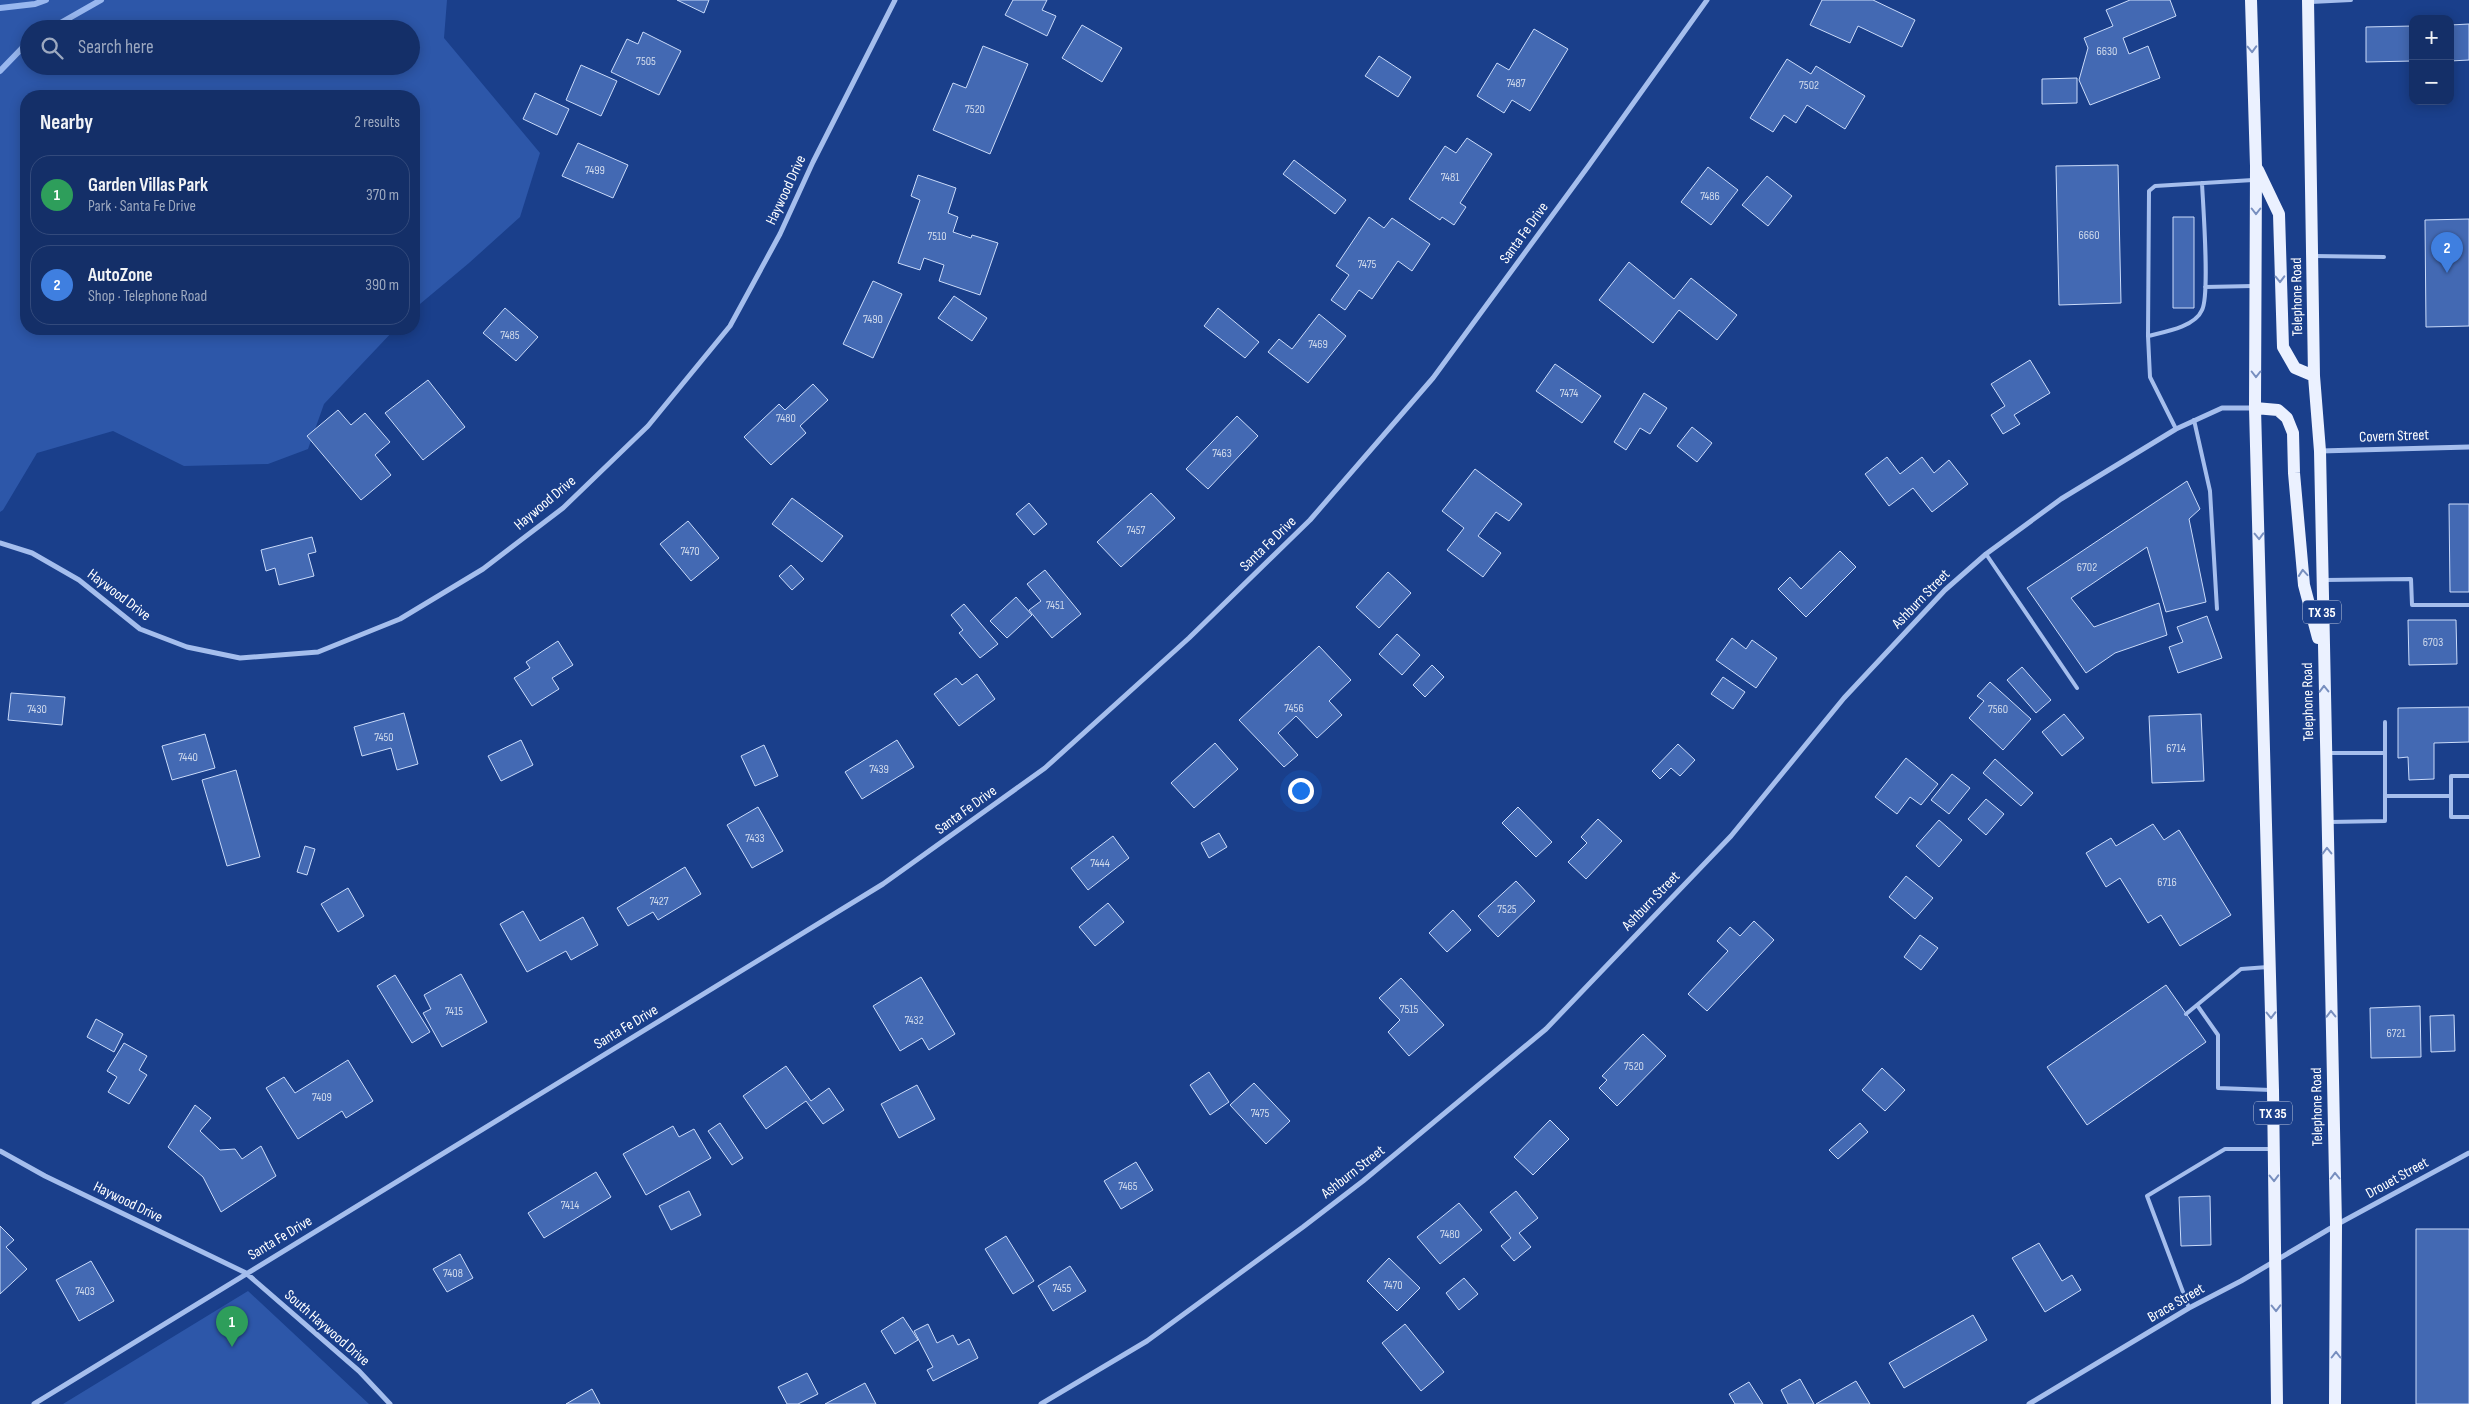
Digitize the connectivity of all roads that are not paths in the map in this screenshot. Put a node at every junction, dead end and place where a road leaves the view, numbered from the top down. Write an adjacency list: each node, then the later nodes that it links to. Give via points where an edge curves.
1 (895, 0): 20 (street, Haywood Drive, via 780,234 730,326 648,426 563,508 482,569 400,619 318,652 240,658 188,647 140,629 79,580 32,553)
2 (1707, 0): 44 (street, Santa Fe Drive, via 1433,378 1310,520 1189,638 1045,768 883,884)
3 (2250, 0): 6 (main road, TX 35, one-way to 6)
4 (2351, 0): 5 (lane)
5 (2308, 1): 9 (main road, Telephone Road / TX 35)
6 (2256, 166): 7 (main road, TX 35); 14 (main road, one-way to 14, via 2279,214 2283,347 2295,368)
7 (2256, 180): 8 (lane); 11 (main road, TX 35, one-way to 11)
8 (2202, 183): 12 (lane); 13 (lane, via 2155,186 2149,191)
9 (2312, 256): 10 (lane); 14 (main road, Telephone Road / TX 35)
10 (2384, 257)
11 (2256, 285): 12 (lane); 15 (main road, TX 35, one-way to 15)
12 (2205, 287): 13 (lane, via 2203,310 2194,319)
13 (2148, 336): 17 (lane, via 2150,377)
14 (2314, 376): 19 (main road, Telephone Road / TX 35)
15 (2256, 408): 16 (street, Ashburn Street, via 2222,408); 25 (main road, one-way to 15, via 2304,585 2293,433 2287,418 2278,410); 35 (main road, TX 35, one-way to 35)
16 (2194, 420): 17 (street, Ashburn Street); 24 (lane, via 2210,491)
17 (2176, 429): 21 (street, Ashburn Street, via 2061,499)
18 (2469, 447): 19 (street, Covern Street)
19 (2320, 451): 22 (main road, Telephone Road / TX 35)
20 (0, 543)
21 (1986, 554): 26 (lane); 48 (street, Ashburn Street, via 1945,590 1850,692 1731,836 1546,1029 1363,1181 1295,1232 1147,1341)
22 (2322, 580): 23 (lane, via 2411,578 2412,605); 25 (main road, Telephone Road / TX 35)
23 (2469, 605)
24 (2217, 609)
25 (2323, 654): 28 (main road, Telephone Road / TX 35, one-way to 25)
26 (2077, 688)
27 (2384, 722): 29 (lane)
28 (2325, 753): 29 (lane); 34 (main road, Telephone Road / TX 35)
29 (2384, 753): 31 (lane)
30 (2469, 776): 32 (lane, via 2451,776)
31 (2384, 796): 32 (lane); 34 (lane, via 2384,822)
32 (2451, 796): 33 (lane, via 2451,817)
33 (2469, 817)
34 (2327, 822): 42 (main road, Telephone Road / TX 35, one-way to 34)
35 (2270, 967): 36 (lane, via 2241,969); 38 (main road, TX 35, one-way to 38)
36 (2197, 1005): 37 (lane); 38 (lane, via 2218,1035 2218,1088)
37 (2186, 1014)
38 (2273, 1090): 39 (main road, TX 35)
39 (2274, 1148): 43 (main road, TX 35, one-way to 43); 45 (lane, via 2225,1149 2147,1196)
40 (0, 1151): 44 (street, Haywood Drive)
41 (2469, 1152): 42 (street, Drouet Street)
42 (2336, 1225): 43 (street, Brace Street); 51 (main road, Telephone Road / TX 35, one-way to 42)
43 (2276, 1259): 45 (street, Brace Street); 50 (main road, TX 35, one-way to 50)
44 (246, 1273): 46 (street, Santa Fe Drive); 47 (street, South Haywood Drive, via 359,1371)
45 (2188, 1308): 49 (street, Brace Street)
46 (34, 1404)
47 (390, 1404)
48 (1041, 1404)
49 (2029, 1404)
50 (2277, 1404)
51 (2336, 1404)

